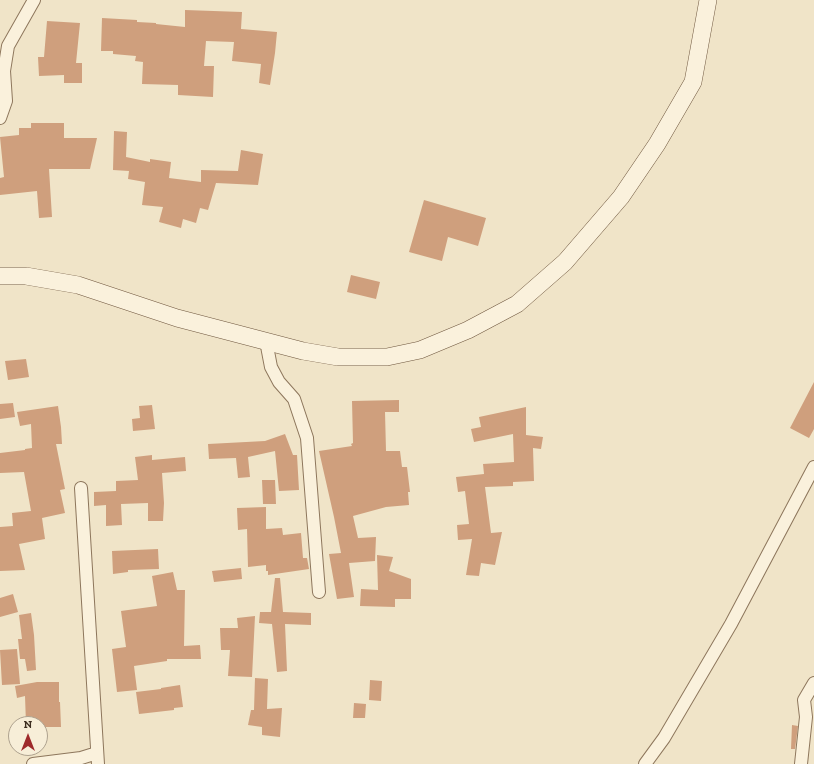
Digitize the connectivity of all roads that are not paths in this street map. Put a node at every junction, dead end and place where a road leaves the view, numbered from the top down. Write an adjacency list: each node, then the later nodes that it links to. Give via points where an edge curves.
1 (34, 0): 3 (street, via 8,46 4,71 6,101)
2 (708, 0): 5 (street, via 693,82 657,144 621,197 565,262 517,304 468,330 420,350 387,357 338,357)
3 (0, 118)
4 (0, 276): 5 (street, via 26,276 78,285 177,318)
5 (266, 341): 9 (street, via 271,367 279,382 294,399 307,438)
6 (814, 467): 7 (street)
7 (809, 485): 13 (street, via 664,738)
8 (81, 488): 11 (street)
9 (319, 592)
10 (814, 683): 14 (street, via 804,700 806,717)
11 (98, 758): 12 (street)
12 (33, 764)
13 (645, 764)
14 (801, 764)

